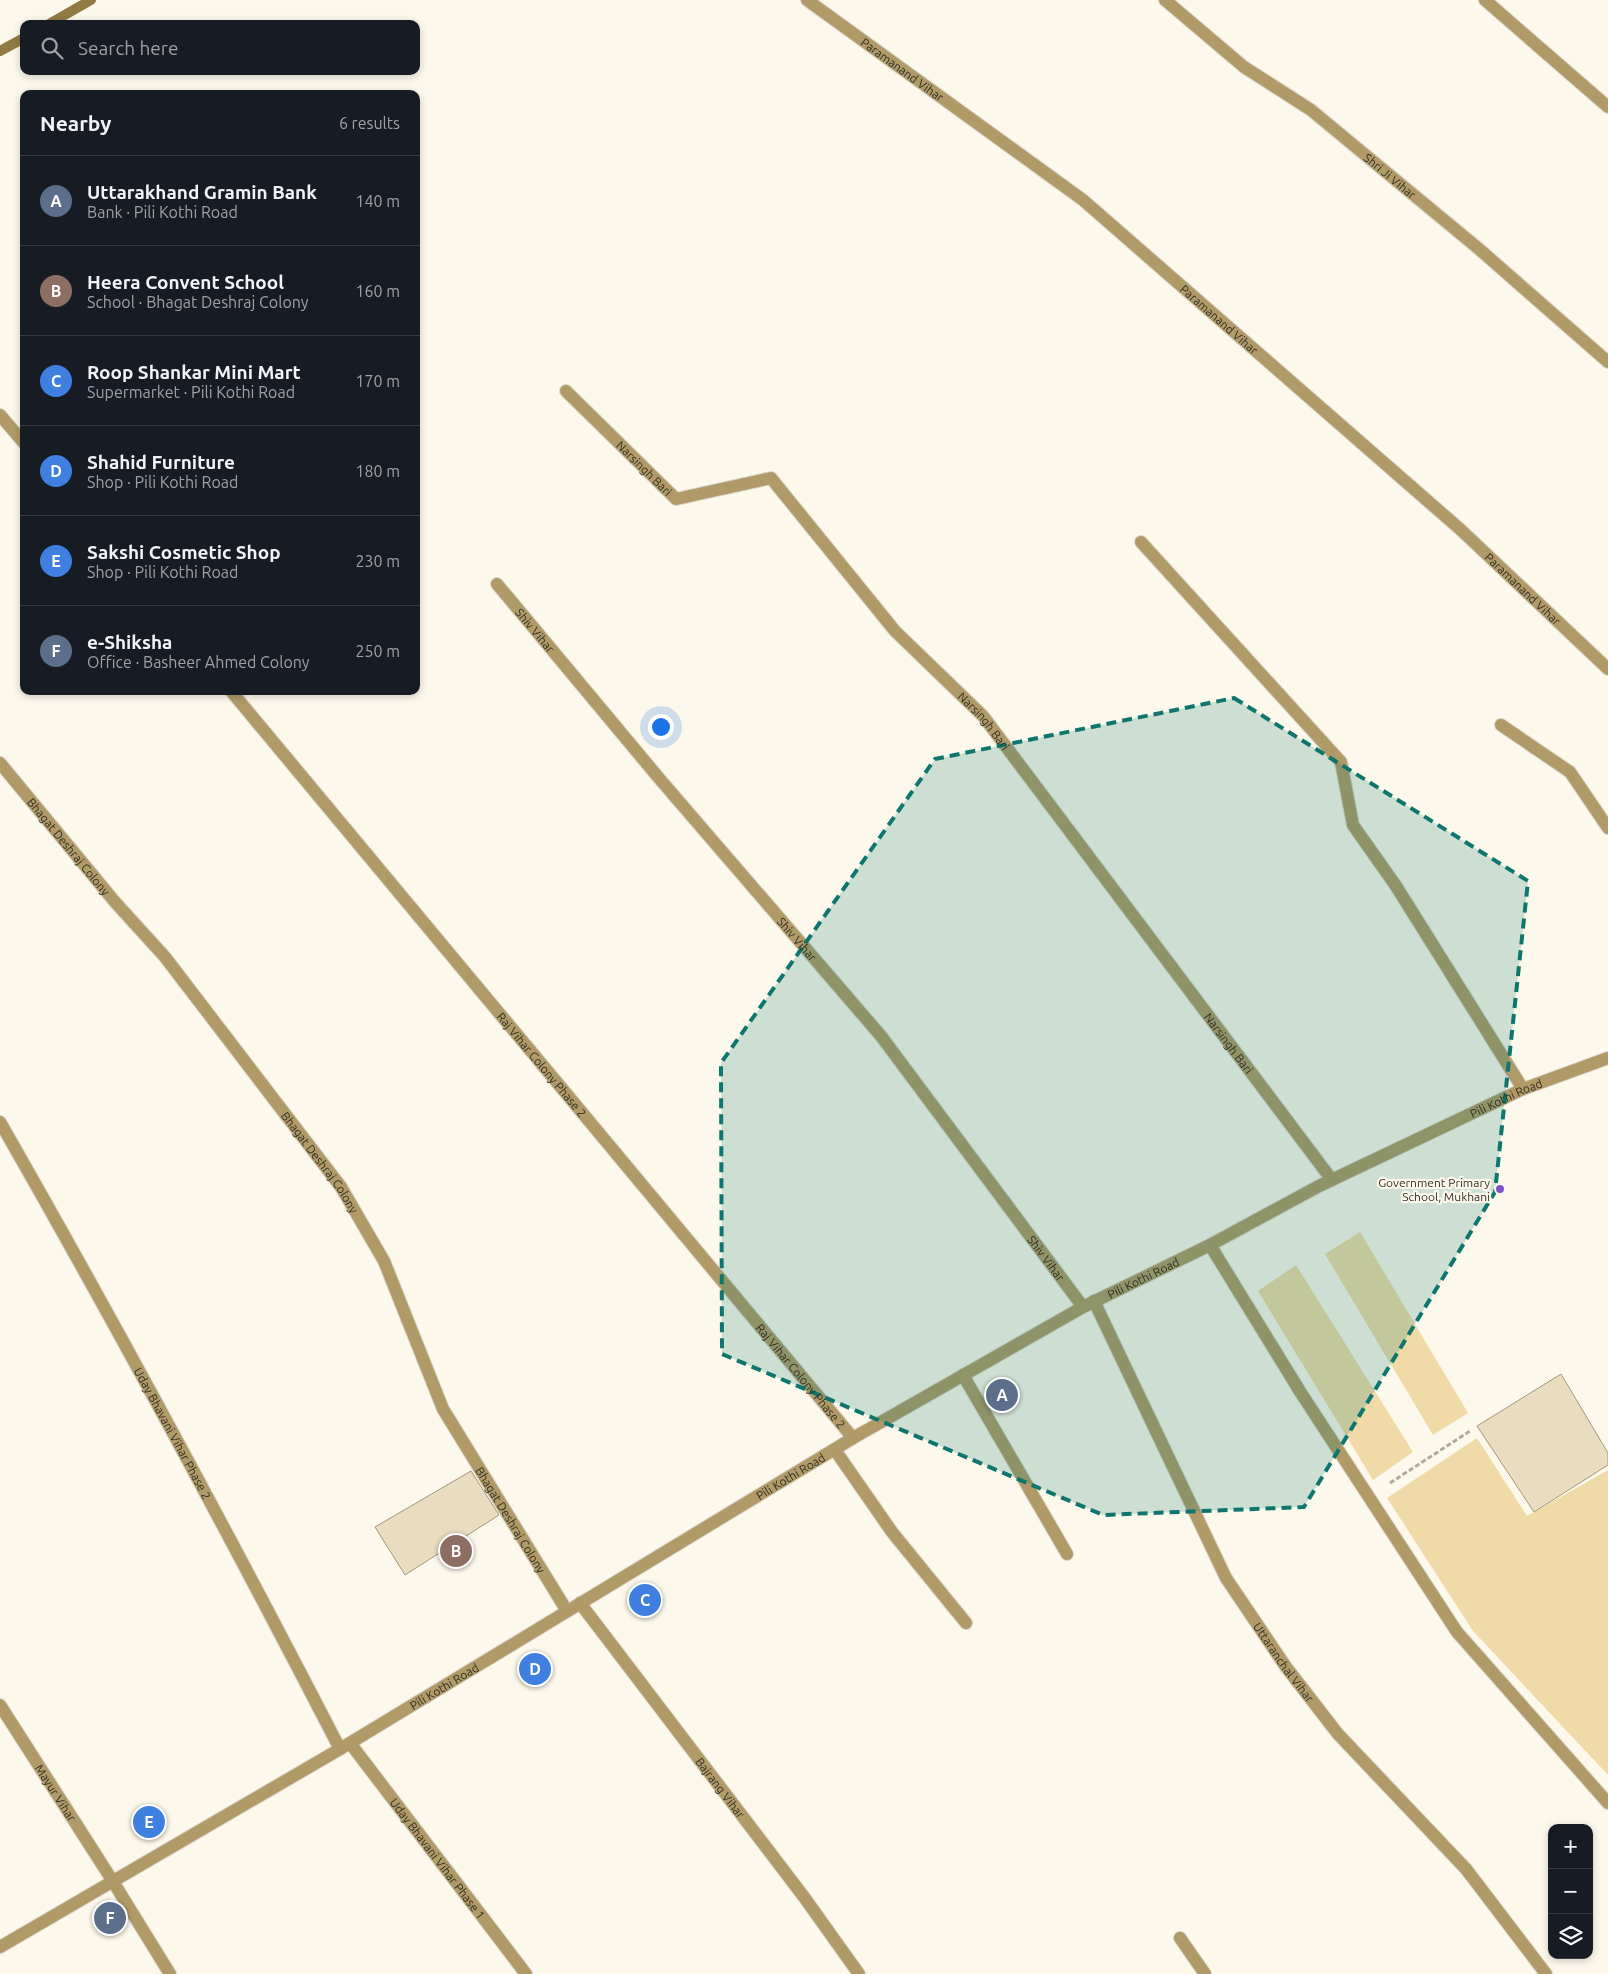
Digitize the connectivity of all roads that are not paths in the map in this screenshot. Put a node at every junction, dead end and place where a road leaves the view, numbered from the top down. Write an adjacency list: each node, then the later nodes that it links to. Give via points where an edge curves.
1 (807, 0): 11 (street, Paramanand Vihar, via 1083,200 1461,530)
2 (1165, 0): 5 (street, Shri Ji Vihar, via 1244,67 1311,110 1479,249)
3 (1485, 0): 4 (street)
4 (1608, 107)
5 (1608, 362)
6 (566, 391): 19 (street, Narsingh Bari, via 676,498 771,478 896,631 983,716)
7 (0, 415): 8 (street)
8 (20, 438)
9 (1141, 542): 17 (street, via 1341,762 1352,825 1396,886)
10 (497, 584): 21 (street, Shiv Vihar, via 881,1036)
11 (1608, 668)
12 (234, 695): 23 (street, Raj Vihar Colony Phase 2)
13 (1501, 725): 15 (street, via 1570,772)
14 (0, 763): 27 (street, Bhagat Deshraj Colony, via 165,957 340,1187 384,1261 443,1409)
15 (1608, 828)
16 (1608, 1058): 17 (street, Pili Kothi Road)
17 (1523, 1089): 19 (street, Pili Kothi Road)
18 (0, 1122): 30 (street, Uday Bhavani Vihar Phase 2)
19 (1332, 1180): 20 (street, Pili Kothi Road)
20 (1210, 1245): 21 (street, Pili Kothi Road); 31 (street, via 1301,1393 1456,1632)
21 (1089, 1304): 22 (street, Pili Kothi Road); 39 (street, Uttaranchal Vihar, via 1226,1578 1286,1667 1338,1734 1466,1870)
22 (964, 1375): 23 (street, Pili Kothi Road); 25 (street)
23 (853, 1438): 24 (street, Pili Kothi Road)
24 (835, 1450): 26 (street, Pili Kothi Road); 28 (street, via 892,1532)
25 (1067, 1554)
26 (580, 1603): 27 (street, Pili Kothi Road); 37 (street, Bajrang Vihar)
27 (566, 1611): 30 (street, Pili Kothi Road)
28 (966, 1623)
29 (0, 1705): 32 (street, Mayur Vihar)
30 (345, 1746): 32 (street, Pili Kothi Road); 36 (street, Uday Bhavani Vihar Phase 1)
31 (1608, 1803)
32 (112, 1880): 34 (street, Pili Kothi Road); 35 (street, Mayur Vihar)
33 (1180, 1938): 38 (street)
34 (0, 1947)
35 (170, 1974)
36 (526, 1974)
37 (859, 1974)
38 (1205, 1974)
39 (1546, 1974)

